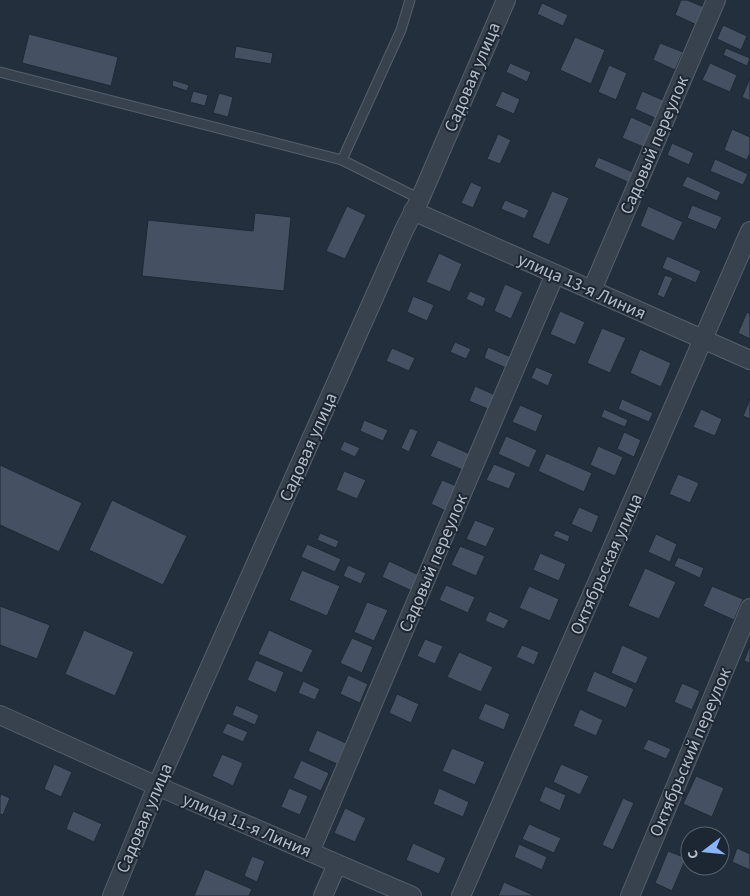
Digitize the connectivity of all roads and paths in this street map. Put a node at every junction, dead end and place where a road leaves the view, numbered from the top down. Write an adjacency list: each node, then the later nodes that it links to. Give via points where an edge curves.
1 (410, 0): 5 (lane, via 402,30)
2 (506, 0): 6 (street, Садовая улица)
3 (716, 0): 9 (street, Садовый переулок)
4 (0, 72): 5 (lane)
5 (342, 160): 6 (lane)
6 (416, 205): 8 (street, улица 13-я Линия); 14 (street, Садовая улица)
7 (750, 232): 10 (street, Октябрьская улица)
8 (556, 274): 9 (street, улица 13-я Линия); 15 (street, Садовый переулок)
9 (592, 290): 10 (street, улица 13-я Линия)
10 (704, 340): 11 (street, улица 13-я Линия); 20 (street, Октябрьская улица)
11 (750, 360)
12 (750, 608): 21 (street, Октябрьский переулок)
13 (0, 715): 14 (street, улица 11-я Линия)
14 (157, 786): 15 (street, улица 11-я Линия); 17 (street, Садовая улица)
15 (310, 852): 16 (street, улица 11-я Линия)
16 (337, 864): 18 (street); 19 (street, улица 11-я Линия)
17 (112, 896)
18 (323, 896)
19 (412, 896)
20 (460, 896)
21 (630, 896)

